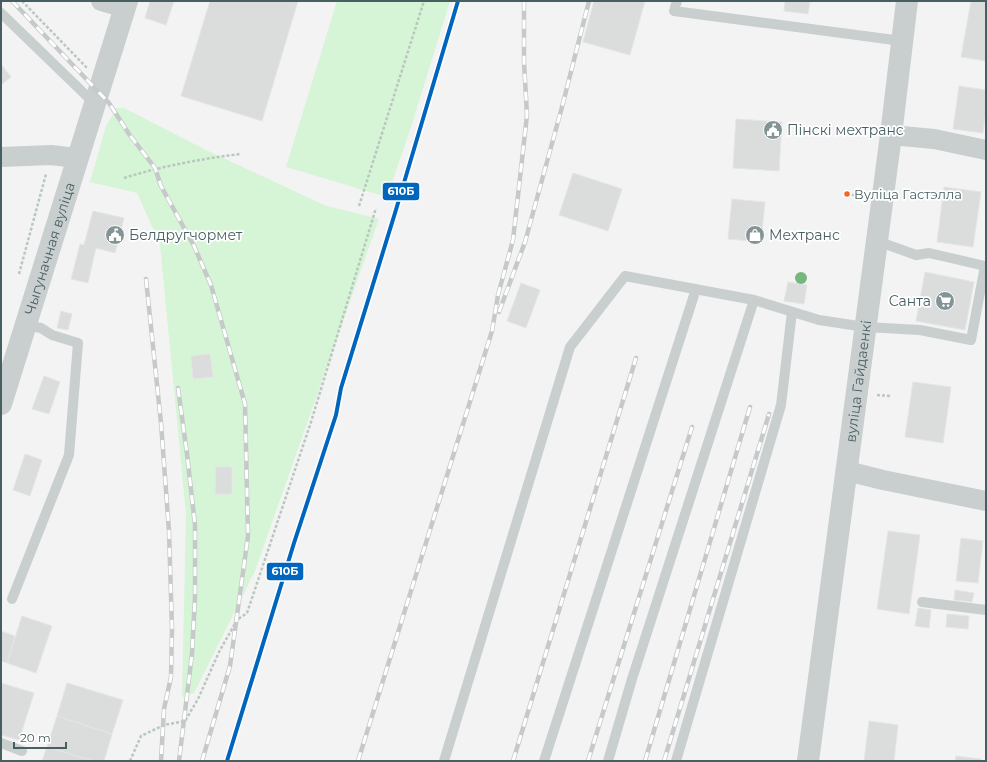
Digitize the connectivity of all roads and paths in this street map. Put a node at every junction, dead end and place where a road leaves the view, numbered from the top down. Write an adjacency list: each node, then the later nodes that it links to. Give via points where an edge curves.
1 (22, 1): 9 (path)
2 (101, 1): 6 (street)
3 (424, 1): 18 (path)
4 (677, 1): 8 (lane, via 674,11)
5 (907, 1): 8 (street, вуліца Гайдаенкі)
6 (126, 4): 10 (street, Чыгуначная вуліца)
7 (1, 13): 10 (lane)
8 (902, 41): 11 (street, вуліца Гайдаенкі)
9 (89, 70)
10 (96, 97): 16 (street, Чыгуначная вуліца)
11 (891, 135): 12 (street, via 934,139); 20 (street, вуліца Гайдаенкі)
12 (986, 150)
13 (240, 154): 17 (path, via 155,168)
14 (51, 155): 15 (street); 16 (street); 21 (path)
15 (1, 157)
16 (77, 158): 25 (street, Чыгуначная вуліца)
17 (124, 178)
18 (359, 206)
19 (376, 208): 35 (path, via 310,422 247,613 233,626 185,721 164,725 141,736)
20 (877, 241): 26 (street, вуліца Гайдаенкі); 26 (lane, via 916,256 929,253 986,266 971,340 920,330)
21 (17, 281)
22 (696, 289): 23 (lane); 36 (lane, via 625,276 570,347); 37 (lane)
23 (754, 300): 24 (lane); 38 (lane)
24 (792, 312): 26 (lane, via 819,320); 39 (lane, via 780,405)
25 (26, 325): 27 (street, Чыгуначная вуліца); 30 (lane, via 41,328 52,335 78,343 69,455)
26 (865, 327): 28 (street, вуліца Гайдаенкі)
27 (1, 404)
28 (847, 471): 29 (street); 40 (street, вуліца Гайдаенкі)
29 (986, 501)
30 (12, 599)
31 (922, 602): 32 (lane)
32 (986, 610)
33 (1, 743): 34 (lane)
34 (22, 751)
35 (130, 761)
36 (444, 761)
37 (544, 761)
38 (608, 761)
39 (676, 761)
40 (808, 761)

